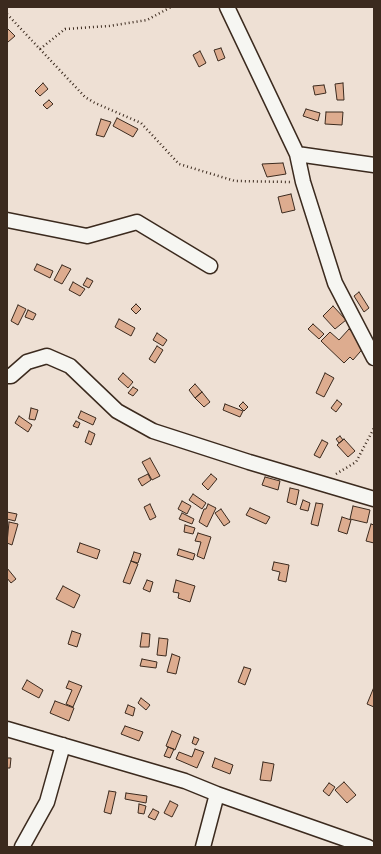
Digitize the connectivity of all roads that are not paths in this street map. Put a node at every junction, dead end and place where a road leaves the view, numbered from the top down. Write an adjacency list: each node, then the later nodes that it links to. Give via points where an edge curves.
1 (227, 7): 2 (street)
2 (297, 154): 3 (street); 6 (street, via 303,182 335,283)
3 (374, 165)
4 (7, 220): 5 (street, via 87,236 137,222)
5 (210, 266)
6 (374, 358)
7 (7, 376): 8 (street, via 11,376 27,362 47,356 70,366 117,411 153,431)
8 (374, 499)
9 (7, 728): 10 (street)
10 (63, 745): 11 (street, via 185,781); 12 (street, via 47,802)
11 (217, 794): 13 (street); 14 (street)
12 (22, 847)
13 (203, 847)
14 (368, 847)

